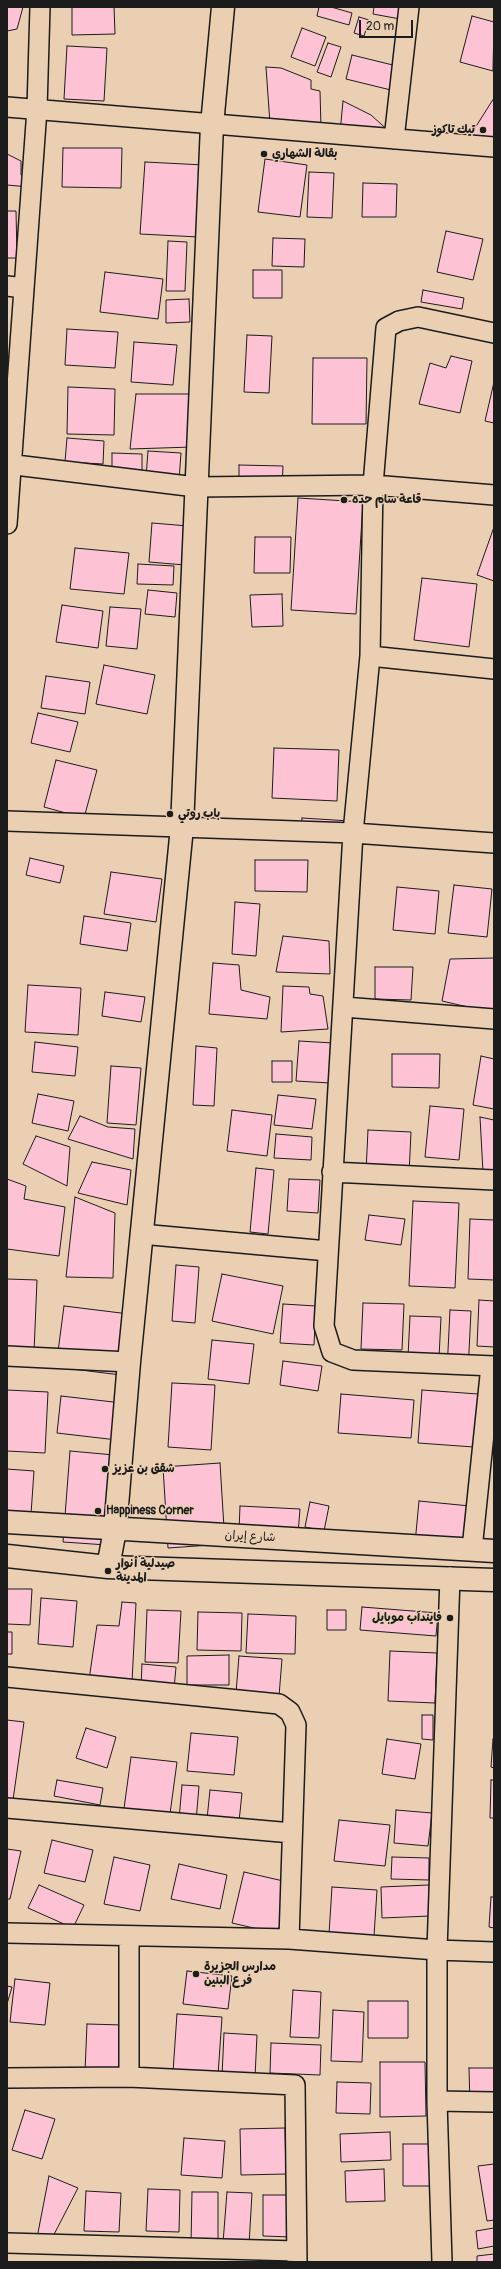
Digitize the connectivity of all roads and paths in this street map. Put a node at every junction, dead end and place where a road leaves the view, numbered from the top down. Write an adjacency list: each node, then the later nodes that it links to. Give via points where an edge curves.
1 (40, 7): 5 (street)
2 (223, 7): 6 (street)
3 (410, 7): 7 (street)
4 (7, 107): 5 (street)
5 (37, 109): 6 (street); 9 (street)
6 (212, 125): 7 (street); 13 (street)
7 (394, 139): 8 (street)
8 (494, 147)
9 (16, 287): 11 (street)
10 (494, 332): 12 (street, via 418,317 399,321 386,328)
11 (10, 464): 13 (street); 15 (street)
12 (373, 485): 13 (street); 14 (street); 16 (street)
13 (196, 487): 19 (street)
14 (494, 495)
15 (7, 524)
16 (370, 656): 17 (street); 20 (street)
17 (494, 669)
18 (7, 821): 19 (street)
19 (182, 827): 20 (street); 26 (street)
20 (352, 833): 21 (street); 22 (street)
21 (494, 843)
22 (344, 1007): 23 (street); 24 (street)
23 (494, 1019)
24 (332, 1172): 25 (street); 27 (street)
25 (494, 1180)
26 (141, 1234): 27 (street); 29 (street)
27 (328, 1251): 30 (street, via 324,1326 332,1352 352,1360)
28 (7, 1356): 29 (street)
29 (128, 1362): 32 (street)
30 (493, 1366): 33 (street)
31 (7, 1522): 32 (street, شارع إيران)
32 (115, 1530): 33 (street, شارع إيران); 36 (street)
33 (472, 1549): 34 (street, شارع إيران); 37 (street)
34 (494, 1551)
35 (7, 1556): 36 (street)
36 (108, 1567): 37 (street)
37 (450, 1577): 38 (street); 45 (street)
38 (494, 1580)
39 (7, 1677): 41 (street, via 279,1704 290,1712 296,1725)
40 (7, 1808): 41 (street)
41 (292, 1833): 44 (street)
42 (7, 1933): 43 (street)
43 (129, 1936): 44 (street); 47 (street)
44 (289, 1939): 45 (street)
45 (437, 1950): 46 (street); 49 (street)
46 (494, 1952)
47 (129, 2077): 48 (street); 52 (street, via 295,2085)
48 (7, 2078)
49 (437, 2101): 50 (street); 53 (street)
50 (494, 2102)
51 (7, 2242): 52 (street)
52 (297, 2257)
53 (442, 2262)

